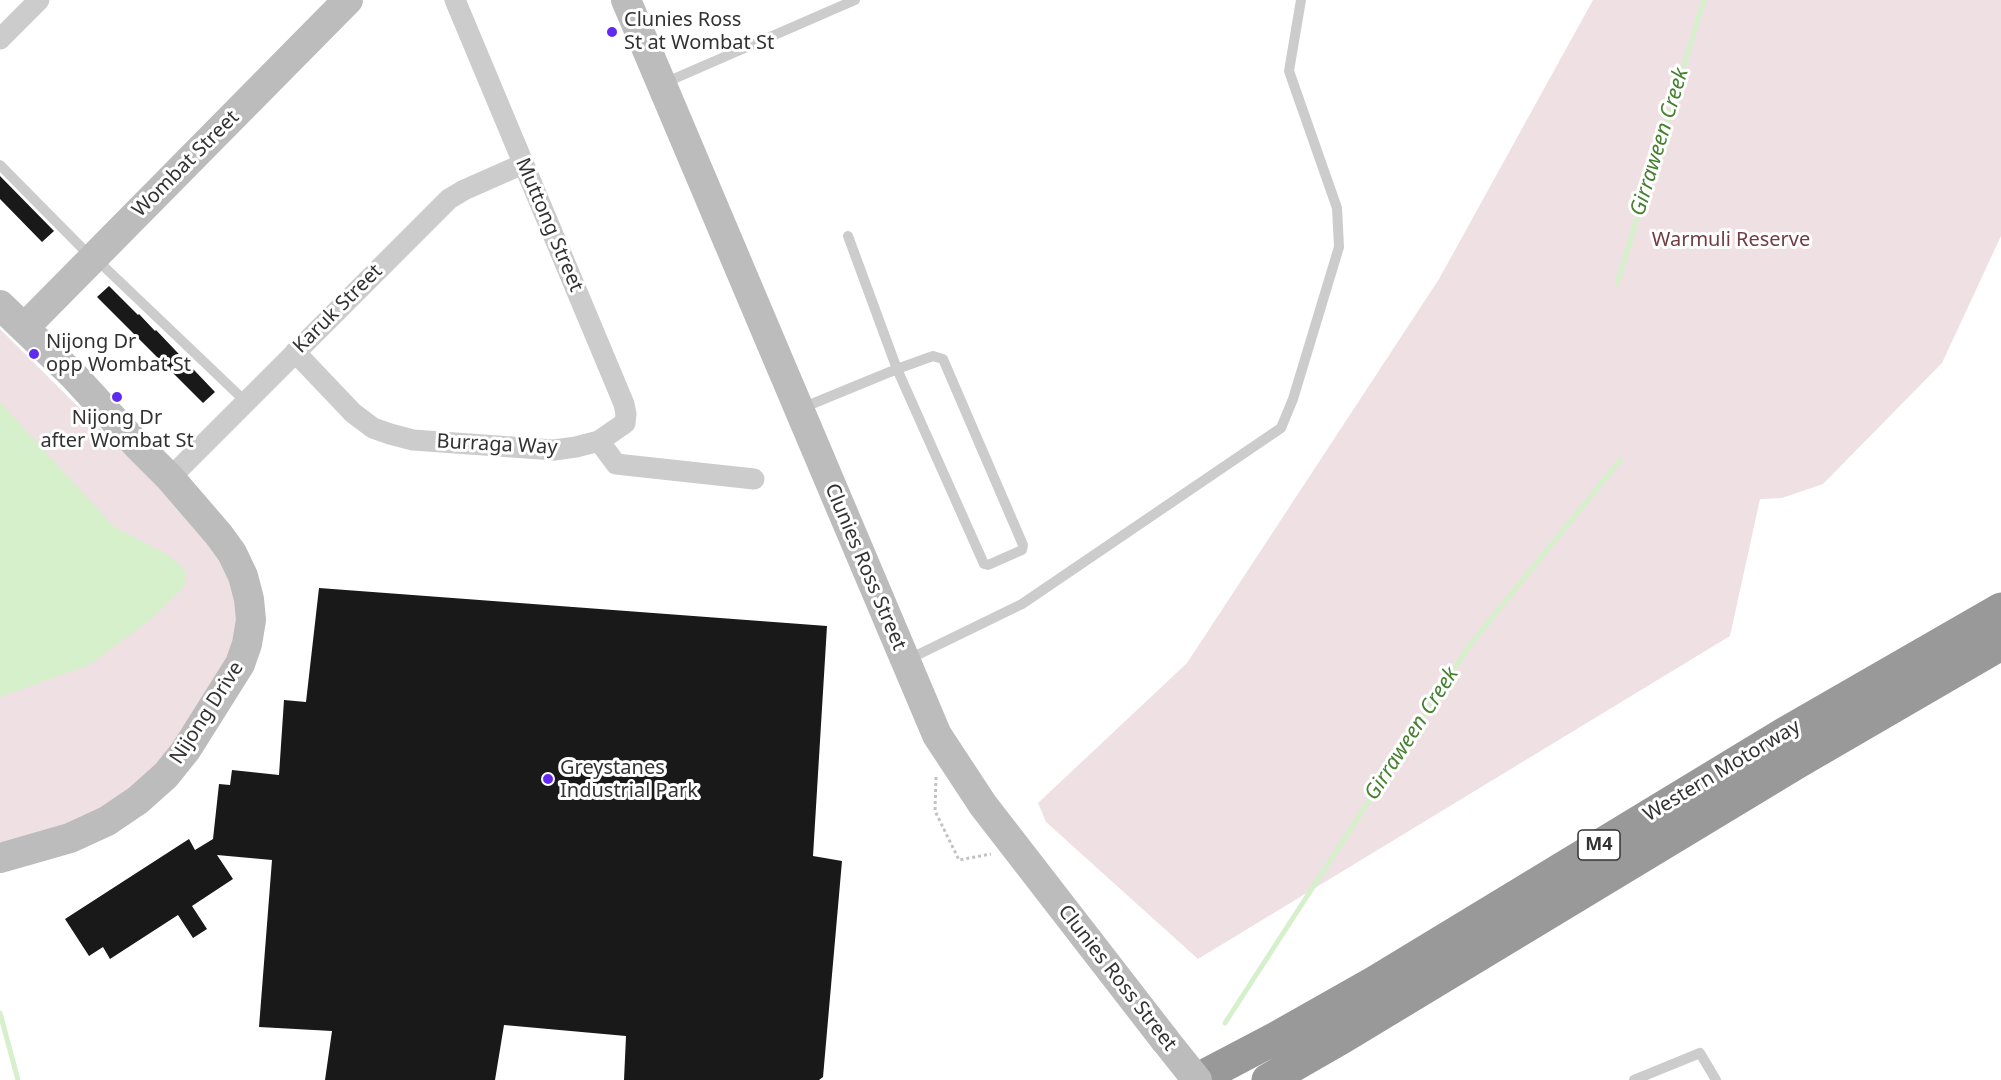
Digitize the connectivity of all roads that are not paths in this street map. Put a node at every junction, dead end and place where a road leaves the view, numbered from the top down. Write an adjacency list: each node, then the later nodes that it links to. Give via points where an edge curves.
1 (39, 0): 8 (street)
2 (330, 0): 13 (street, Wombat Street)
3 (348, 0): 13 (street, Wombat Street)
4 (455, 0): 10 (street, Muttong Street)
5 (626, 0): 9 (street, Clunies Ross Street)
6 (855, 0): 9 (lane)
7 (1301, 0): 24 (lane, via 1289,71 1337,208 1339,247 1281,428 1022,604)
8 (0, 39)
9 (661, 85): 18 (street, Clunies Ross Street)
10 (522, 164): 15 (street, Karuk Street, via 449,199); 19 (street, Muttong Street, via 624,404 625,423)
11 (0, 165): 13 (lane)
12 (848, 236): 16 (lane)
13 (89, 253): 14 (street, Wombat Street); 17 (lane)
14 (12, 317): 20 (street, Nijong Drive)
15 (295, 352): 17 (street, Karuk Street); 19 (street, Burraga Way, via 353,413 373,428 390,434 413,440 554,450)
16 (897, 369): 16 (lane, via 984,564 1022,550 944,359 933,356); 18 (lane)
17 (246, 402): 20 (street, Karuk Street)
18 (798, 409): 24 (street, Clunies Ross Street)
19 (599, 441): 21 (street, via 616,464)
20 (171, 478): 25 (street, Nijong Drive, via 219,535 243,576 251,620 240,664 186,750 138,800 70,838)
21 (754, 479)
22 (2001, 609): 26 (highway, Western Motorway / M4, via 1772,741 1375,982)
23 (2001, 644): 27 (highway, Western Motorway / M4)
24 (904, 661): 26 (street, Clunies Ross Street, bridge, via 937,735 956,766)
25 (0, 858)
26 (1196, 1080)
27 (1268, 1080)
28 (1634, 1080): 29 (lane, via 1700,1053)
29 (1716, 1080)

